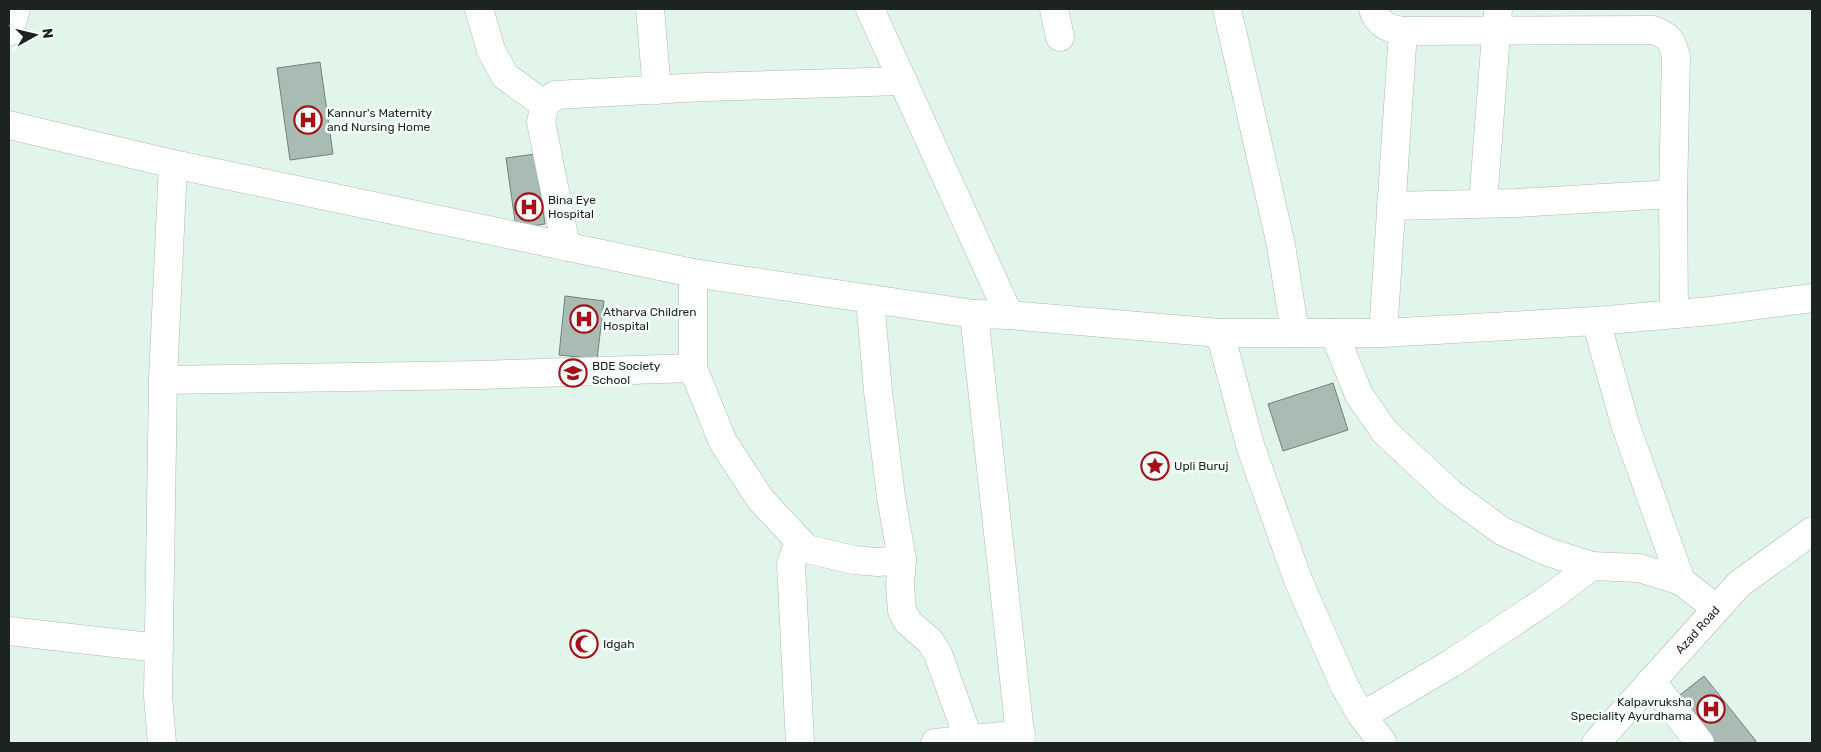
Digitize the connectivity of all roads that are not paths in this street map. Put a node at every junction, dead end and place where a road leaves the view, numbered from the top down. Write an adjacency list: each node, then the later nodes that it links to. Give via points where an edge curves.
1 (16, 9): 10 (street)
2 (480, 9): 14 (street, via 491,50 505,76)
3 (650, 9): 13 (street)
4 (870, 9): 12 (street)
5 (1054, 9): 11 (street)
6 (1227, 9): 29 (street, via 1281,245)
7 (1374, 9): 9 (street, via 1382,24 1391,30)
8 (1497, 20): 9 (street); 17 (street, via 1653,30 1666,35 1676,56); 18 (street)
9 (1403, 31): 19 (street)
10 (9, 32)
11 (1060, 37)
12 (903, 81): 13 (street); 26 (street)
13 (657, 90): 14 (street, via 555,96)
14 (545, 105): 20 (street, via 541,122)
15 (9, 125): 16 (street)
16 (172, 164): 20 (street); 33 (street)
17 (1673, 194): 18 (street); 25 (street)
18 (1483, 203): 19 (street)
19 (1391, 206): 31 (street)
20 (566, 246): 21 (street)
21 (693, 273): 23 (street); 32 (street)
22 (1812, 298): 25 (street)
23 (870, 299): 24 (street); 36 (street, via 887,468)
24 (974, 314): 26 (street); 44 (street)
25 (1674, 314): 27 (street)
26 (1009, 315): 28 (street)
27 (1596, 321): 31 (street); 38 (street, via 1625,424)
28 (1220, 333): 29 (street); 43 (street, via 1250,445 1298,580 1345,687)
29 (1295, 333): 30 (street)
30 (1334, 333): 31 (street); 37 (street, via 1359,395 1385,432 1420,466 1502,532)
31 (1383, 333)
32 (693, 368): 33 (street, via 479,376); 35 (street, via 723,442 761,500)
33 (163, 380): 41 (street)
34 (1812, 532): 39 (street, Azad Road, via 1739,584)
35 (800, 541): 36 (street, via 807,549 854,560); 47 (street, via 791,564)
36 (902, 560): 45 (street, via 902,610 908,622 930,641 938,654)
37 (1592, 566): 38 (street, via 1639,568); 43 (street, via 1452,663)
38 (1681, 581): 39 (street)
39 (1716, 608): 42 (street, Azad Road)
40 (9, 631): 41 (street)
41 (159, 648): 46 (street, via 158,696)
42 (1651, 681): 50 (street, Azad Road); 51 (street)
43 (1362, 716): 49 (street)
44 (1021, 739): 45 (street)
45 (969, 740): 48 (street)
46 (162, 743)
47 (800, 743)
48 (934, 743)
49 (1383, 743)
50 (1596, 743)
51 (1700, 743)

